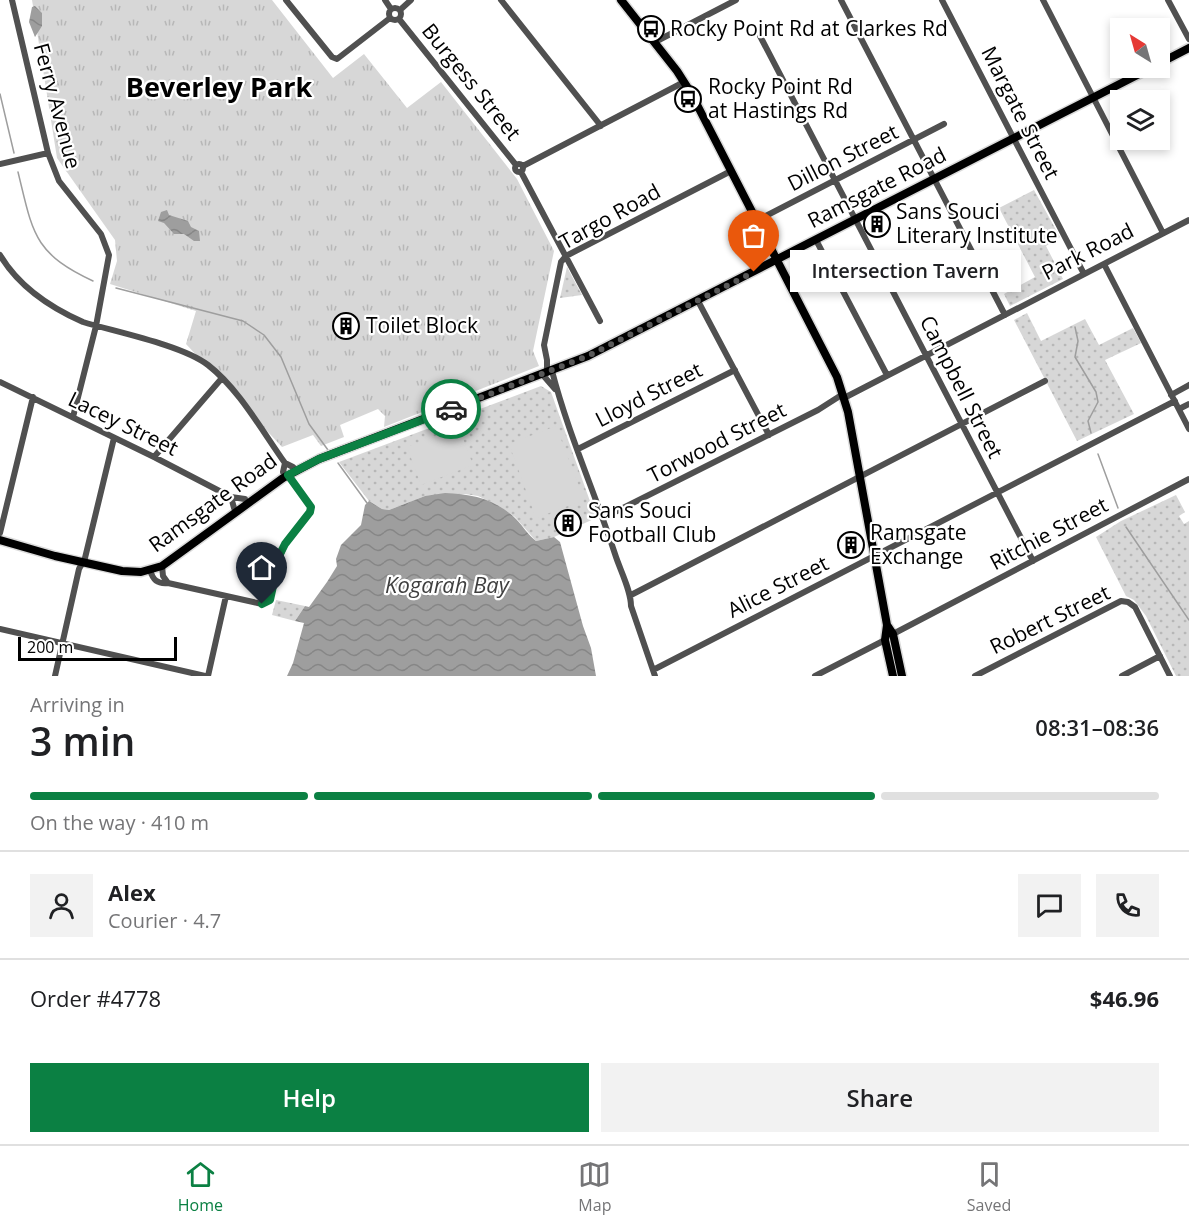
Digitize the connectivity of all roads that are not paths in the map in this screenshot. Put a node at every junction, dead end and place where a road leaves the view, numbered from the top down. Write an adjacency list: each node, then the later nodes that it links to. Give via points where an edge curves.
1 (12, 0): 28 (street, Ferry Avenue)
2 (286, 0): 14 (street, via 334,58 340,58)
3 (385, 0): 12 (street)
4 (411, 0): 13 (street)
5 (501, 0): 25 (street)
6 (621, 0): 18 (main road)
7 (736, 0): 18 (street)
8 (841, 0): 27 (street)
9 (942, 0): 26 (street, Margate Street)
10 (1042, 0): 23 (street)
11 (1168, 0): 17 (street)
12 (391, 9): 13 (street); 14 (street)
13 (400, 10): 15 (street)
14 (390, 18): 15 (street)
15 (399, 19): 30 (street, Burgess Street)
16 (760, 36): 33 (street, Campbell Street)
17 (1189, 39)
18 (655, 42): 22 (main road)
19 (1189, 48): 20 (main road)
20 (1170, 58)
21 (1131, 78): 23 (main road, Ramsgate Road)
22 (684, 82): 25 (street); 31 (main road)
23 (1093, 97): 26 (main road, Ramsgate Road); 37 (street)
24 (944, 124): 27 (street, Dillon Street)
25 (601, 126): 30 (street)
26 (1014, 138): 32 (main road, Ramsgate Road); 43 (street, Margate Street)
27 (914, 139): 32 (street); 33 (street, Dillon Street)
28 (48, 153): 29 (street); 47 (street, Ferry Avenue, via 59,181 108,248 109,263)
29 (0, 164)
30 (520, 168): 40 (street, Burgess Street)
31 (731, 171): 36 (main road); 40 (street, Targo Road)
32 (935, 179): 34 (main road, Ramsgate Road); 45 (street)
33 (836, 180): 34 (street, Campbell Street); 36 (street, Dillon Street)
34 (856, 219): 38 (main road, Ramsgate Road); 48 (street, Campbell Street)
35 (1189, 220): 37 (street, Park Road)
36 (756, 221): 41 (main road)
37 (1163, 233): 42 (street, Park Road)
38 (816, 240): 41 (main road, Ramsgate Road); 51 (street)
39 (0, 255): 47 (street, via 46,304)
40 (566, 256): 46 (street, Burgess Street); 50 (street, Targo Road, via 561,262 544,345)
41 (777, 260): 44 (main road, Ramsgate Road); 57 (main road)
42 (1104, 264): 43 (street, Park Road); 59 (street)
43 (1084, 274): 45 (street, Park Road)
44 (698, 301): 49 (street); 50 (main road, Ramsgate Road)
45 (1005, 315): 48 (street, Park Road)
46 (600, 321)
47 (96, 326): 52 (street, via 182,351 207,364); 62 (street, Ferry Avenue)
48 (926, 356): 51 (street, Park Road); 63 (street, Campbell Street)
49 (735, 370): 65 (street); 67 (street, Lloyd Street)
50 (549, 372): 56 (street); 56 (street, Targo Road); 69 (main road, Ramsgate Road)
51 (887, 375): 57 (street, Park Road)
52 (222, 378): 68 (street); 69 (street)
53 (1045, 381): 63 (street)
54 (0, 382): 58 (street, Lacey Street)
55 (1189, 385): 59 (street, Alice Street)
56 (558, 395): 67 (street)
57 (844, 396): 65 (street, Torwood Street); 70 (main road)
58 (33, 397): 62 (street, Lacey Street); 77 (street)
59 (1173, 398): 61 (street); 72 (street, Alice Street)
60 (1189, 404): 61 (street)
61 (1179, 410): 64 (street)
62 (73, 417): 66 (street, Lacey Street)
63 (962, 424): 70 (street); 72 (street, Campbell Street)
64 (1189, 429)
65 (769, 435): 76 (street, Torwood Street)
66 (114, 438): 68 (street, Lacey Street); 81 (street)
67 (578, 449): 76 (street)
68 (154, 457): 73 (street, Lacey Street)
69 (287, 469): 74 (main road, Ramsgate Road); 82 (main road, Ramsgate Road); 86 (street, via 311,507 280,554 270,600 262,604)
70 (859, 477): 79 (main road); 85 (street)
71 (1189, 478): 80 (street, Ritchie Street)
72 (997, 492): 79 (street, Alice Street); 80 (street, Campbell Street)
73 (231, 497): 74 (street, Lacey Street); 75 (street)
74 (245, 499): 75 (main road, Ramsgate Road)
75 (234, 508): 83 (main road, Ramsgate Road)
76 (603, 518): 85 (street)
77 (0, 533)
78 (0, 540): 81 (main road)
79 (873, 556): 87 (main road); 93 (street, Alice Street)
80 (1033, 561): 89 (street, Ritchie Street)
81 (83, 562): 83 (main road, via 131,572); 91 (street)
82 (162, 566): 83 (main road, Ramsgate Road); 84 (street)
83 (150, 570): 84 (street, via 157,582)
84 (168, 583): 86 (street)
85 (631, 595): 93 (street, via 631,606)
86 (226, 596): 95 (street)
87 (886, 625): 89 (main road); 90 (main road)
88 (0, 629): 91 (street)
89 (893, 634): 98 (main road)
90 (885, 640): 96 (street); 97 (main road)
91 (62, 643): 94 (street); 95 (street)
92 (1160, 656): 99 (street, Robert Street, via 1135,608 1121,601); 100 (street); 101 (street, Robert Street)
93 (654, 673)
94 (55, 676)
95 (206, 676)
96 (815, 676)
97 (893, 676)
98 (903, 676)
99 (975, 676)
100 (1122, 676)
101 (1170, 676)

